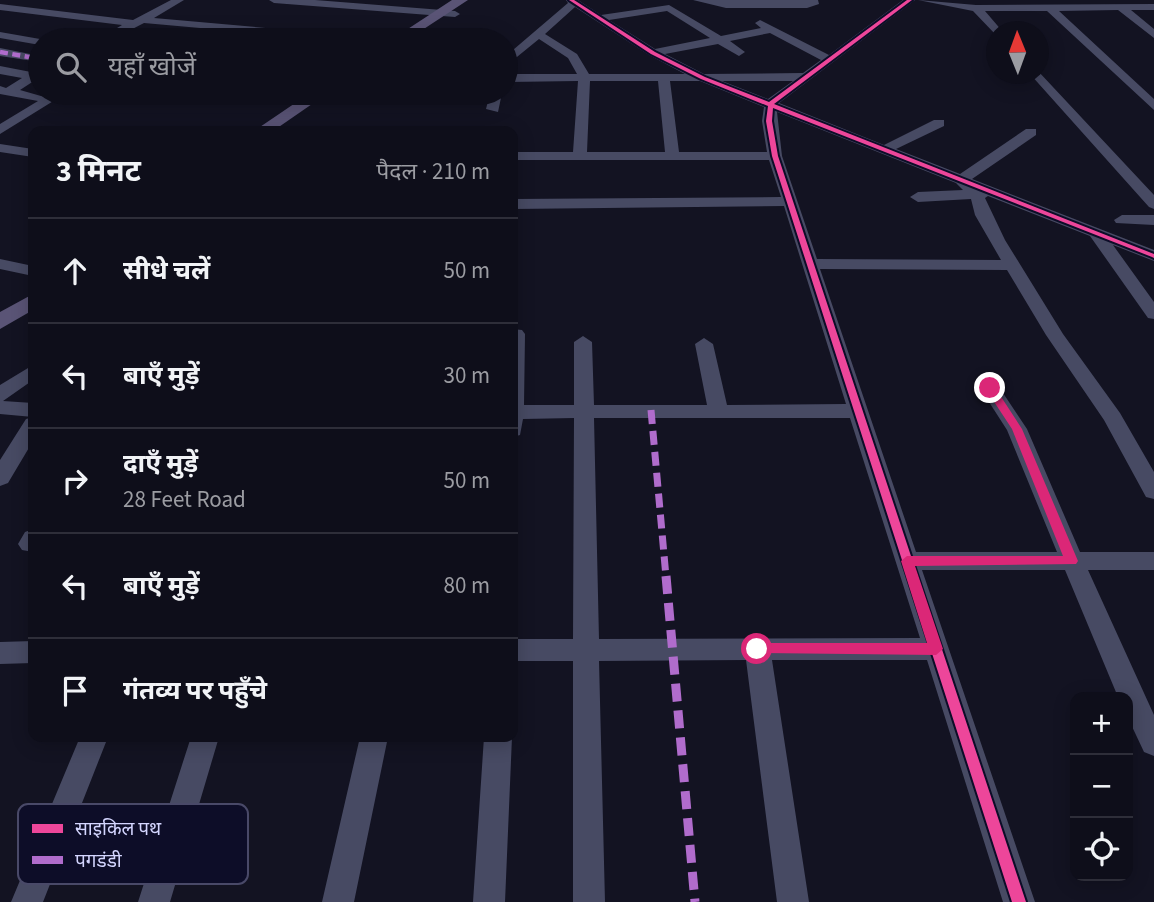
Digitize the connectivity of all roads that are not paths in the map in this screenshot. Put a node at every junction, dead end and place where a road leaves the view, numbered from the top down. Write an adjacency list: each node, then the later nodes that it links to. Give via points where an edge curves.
1 (179, 0): 23 (street)
2 (274, 0): 10 (street)
3 (461, 0): 19 (main road)
4 (475, 0): 19 (main road)
5 (698, 0): 12 (street)
6 (813, 0): 11 (street, via 812,5)
7 (910, 0): 39 (street)
8 (923, 0): 17 (street)
9 (573, 1): 21 (street); 29 (street)
10 (319, 2): 18 (street); 19 (street)
11 (748, 2): 12 (street); 28 (street, via 756,20)
12 (726, 5): 20 (street)
13 (1054, 5): 15 (street); 17 (street); 50 (street)
14 (0, 7): 23 (street)
15 (1120, 7): 16 (street); 31 (street)
16 (1154, 7)
17 (976, 8): 22 (street)
18 (306, 11)
19 (448, 13): 26 (main road); 27 (main road)
20 (724, 18)
21 (600, 19): 32 (street, via 669,8); 36 (street)
22 (988, 21)
23 (142, 22): 24 (street); 25 (street)
24 (129, 28)
25 (208, 28)
26 (420, 28)
27 (430, 28)
28 (769, 30): 32 (street); 39 (street)
29 (538, 34): 35 (street); 42 (street, via 573,56)
30 (0, 35): 33 (street)
31 (1154, 35)
32 (717, 38): 36 (street); 37 (street)
33 (28, 40)
34 (0, 52): 38 (street)
35 (518, 52)
36 (653, 52): 45 (street)
37 (739, 52)
38 (28, 57)
39 (828, 59): 43 (street)
40 (0, 70): 41 (street)
41 (28, 73)
42 (584, 76): 44 (street); 46 (street); 67 (street)
43 (807, 77): 45 (street); 52 (street)
44 (518, 78)
45 (703, 78): 46 (street); 52 (street)
46 (664, 79): 69 (street)
47 (28, 80): 49 (street)
48 (1045, 84): 76 (street)
49 (7, 95): 51 (street)
50 (1149, 96): 57 (street)
51 (28, 98)
52 (771, 103): 65 (street); 70 (street)
53 (41, 105): 62 (street)
54 (302, 105): 60 (main road)
55 (322, 105): 61 (main road)
56 (494, 105): 58 (street)
57 (1154, 106)
58 (493, 109)
59 (939, 123): 65 (street)
60 (270, 126)
61 (292, 126)
62 (0, 130)
63 (1031, 132): 71 (street)
64 (0, 148): 66 (street)
65 (886, 149): 71 (street)
66 (28, 152)
67 (580, 154): 68 (street); 69 (street)
68 (518, 156)
69 (672, 156): 70 (street)
70 (775, 156): 74 (street)
71 (961, 180): 72 (street)
72 (985, 194): 73 (street); 79 (street); 83 (street, via 983,215)
73 (918, 197)
74 (790, 201): 75 (street); 82 (street)
75 (518, 204)
76 (1154, 204)
77 (1122, 220): 78 (street)
78 (1154, 220)
79 (1096, 233): 80 (street); 88 (street)
80 (1154, 256)
81 (0, 264): 84 (street)
82 (810, 264): 83 (street); 99 (street)
83 (1013, 265): 103 (street, via 1113,418)
84 (28, 270)
85 (28, 289): 87 (main road)
86 (28, 303): 89 (main road)
87 (0, 308)
88 (1154, 314)
89 (0, 322)
90 (583, 342): 97 (street)
91 (704, 344): 98 (street)
92 (28, 375): 94 (street)
93 (990, 388): 105 (street, via 1017,429)
94 (0, 395)
95 (0, 407): 96 (street)
96 (28, 410)
97 (584, 410): 98 (street); 100 (street); 110 (street)
98 (718, 411): 99 (street)
99 (858, 411): 104 (street)
100 (518, 412)
101 (28, 432): 102 (street)
102 (0, 478)
103 (1154, 491)
104 (907, 561): 105 (street); 108 (street)
105 (1072, 561): 106 (street); 117 (street)
106 (1154, 561)
107 (757, 649): 108 (street); 110 (street); 127 (street)
108 (936, 649): 128 (street)
109 (518, 650): 110 (street)
110 (586, 650): 126 (street)
111 (0, 653): 112 (street)
112 (28, 653)
113 (92, 742): 118 (street)
114 (203, 742): 119 (street)
115 (373, 742): 124 (street)
116 (498, 742): 125 (street)
117 (1154, 743)
118 (67, 804)
119 (184, 804)
120 (34, 884): 122 (street)
121 (160, 884): 123 (street)
122 (27, 902)
123 (154, 902)
124 (338, 902)
125 (489, 902)
126 (589, 902)
127 (793, 902)
128 (1019, 902)

